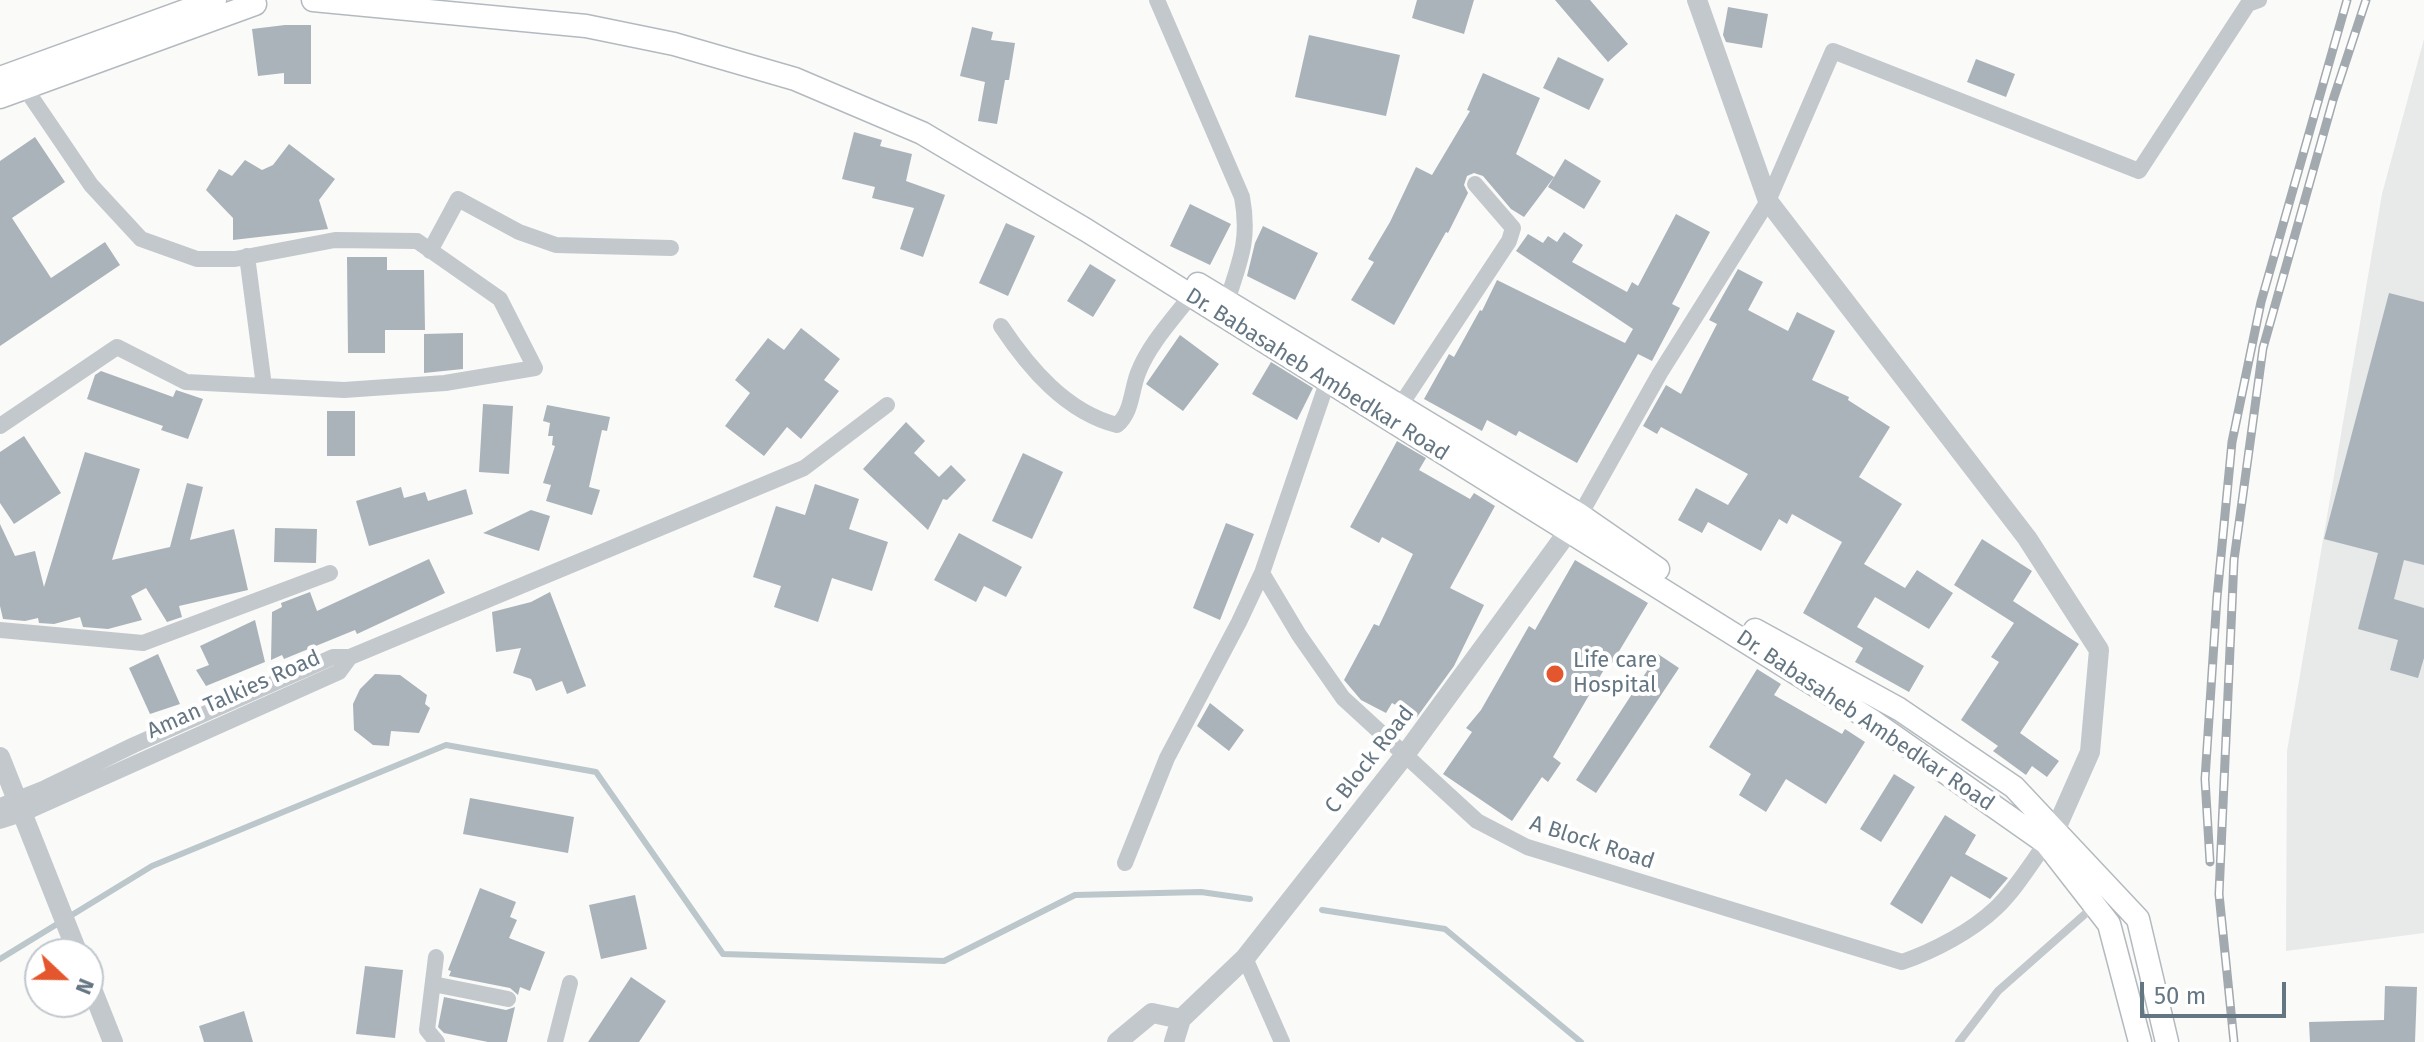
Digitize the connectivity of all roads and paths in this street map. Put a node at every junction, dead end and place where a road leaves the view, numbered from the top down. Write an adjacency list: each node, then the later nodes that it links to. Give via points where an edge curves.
1 (215, 0): 10 (main road)
2 (313, 0): 8 (main road, Dr. Babasaheb Ambedkar Road)
3 (484, 0): 9 (main road, Dr. Babasaheb Ambedkar Road, via 625,22)
4 (1157, 0): 19 (street, via 1242,197 1245,243)
5 (1697, 0): 14 (street)
6 (2259, 0): 14 (street, via 2248,4 2139,171 1833,51)
7 (260, 1): 11 (main road)
8 (353, 2): 9 (main road, Dr. Babasaheb Ambedkar Road, via 586,26)
9 (725, 53): 18 (main road, Dr. Babasaheb Ambedkar Road, via 781,62 861,101 924,120)
10 (0, 78)
11 (25, 88): 12 (main road); 17 (street, via 91,185 141,239 197,259)
12 (0, 97)
13 (1475, 184): 24 (street, via 1513,228 1509,241)
14 (1768, 201): 26 (street, via 1660,373); 34 (street, via 2027,538 2099,650 2090,752)
15 (671, 248): 16 (street, via 556,245 458,199)
16 (430, 251): 17 (street, via 417,241 335,240); 22 (street, via 500,299 535,368 445,383 344,390)
17 (247, 256): 22 (street)
18 (1195, 291): 19 (main road, Dr. Babasaheb Ambedkar Road); 20 (street, via 1151,347 1126,418 1117,425 1100,421 1050,387); 21 (main road, Dr. Babasaheb Ambedkar Road)
19 (1227, 301): 21 (main road, Dr. Babasaheb Ambedkar Road)
20 (1001, 326)
21 (1330, 374): 24 (main road, Dr. Babasaheb Ambedkar Road); 26 (main road, Dr. Babasaheb Ambedkar Road); 28 (street)
22 (264, 386): 25 (street, via 186,382 117,347)
23 (887, 405): 32 (street, Aman Talkies Road, via 804,468 350,657 339,672)
24 (1400, 406): 26 (main road, Dr. Babasaheb Ambedkar Road)
25 (0, 426)
26 (1575, 523): 30 (street, C Block Road); 34 (main road, Dr. Babasaheb Ambedkar Road, via 1721,612 1899,709 2014,787)
27 (330, 573): 29 (street, via 143,643)
28 (1262, 573): 30 (street, A Block Road, via 1343,698); 35 (street, via 1167,758)
29 (0, 630)
30 (1404, 756): 34 (street, A Block Road, via 1477,821 1527,847 1894,961 1919,956 1995,910); 39 (street, C Block Road)
31 (0, 757): 32 (street)
32 (13, 806): 33 (street, Aman Talkies Road); 37 (street)
33 (0, 821)
34 (2050, 837): 36 (main road, Dr. Babasaheb Ambedkar Road)
35 (1125, 863)
36 (2101, 896): 51 (lane, via 1998,991); 52 (main road, Dr. Babasaheb Ambedkar Road); 53 (main road, Dr. Babasaheb Ambedkar Road, via 2138,919)
37 (72, 938)
38 (436, 957): 41 (street)
39 (1245, 958): 44 (street, C Block Road); 50 (street)
40 (570, 983): 47 (street)
41 (433, 984): 42 (street); 46 (street, via 427,1030)
42 (508, 999)
43 (103, 1018): 45 (street)
44 (1181, 1019): 48 (street, via 1152,1013); 49 (street, C Block Road)
45 (113, 1042)
46 (437, 1042)
47 (555, 1042)
48 (1117, 1042)
49 (1174, 1042)
50 (1282, 1042)
51 (1959, 1042)
52 (2140, 1042)
53 (2167, 1042)

